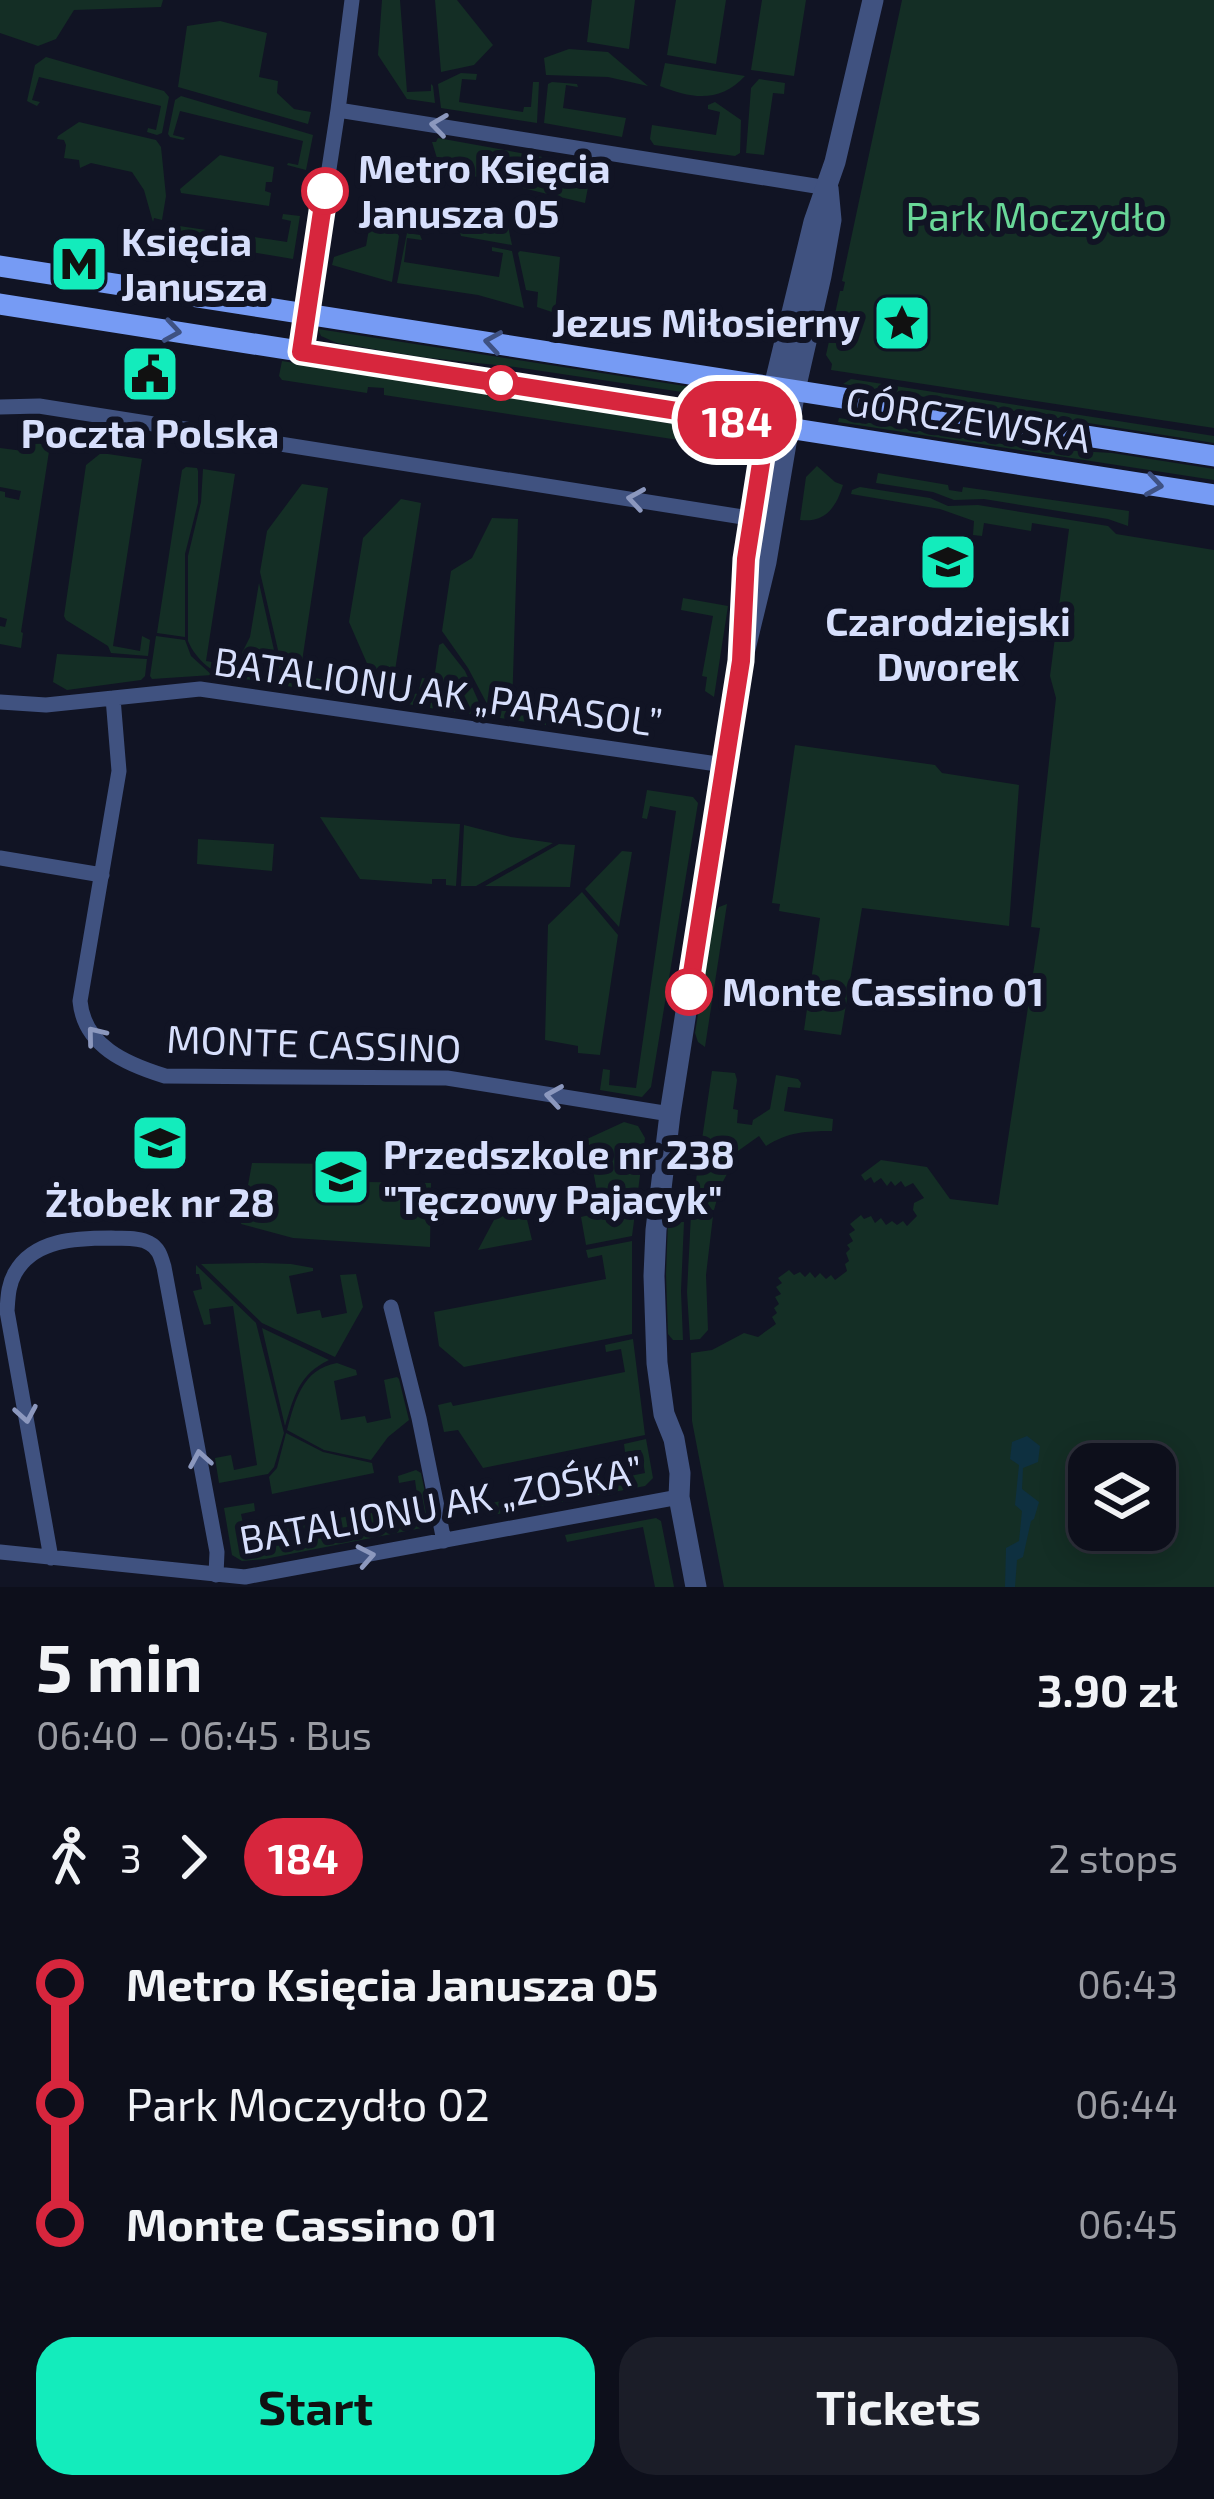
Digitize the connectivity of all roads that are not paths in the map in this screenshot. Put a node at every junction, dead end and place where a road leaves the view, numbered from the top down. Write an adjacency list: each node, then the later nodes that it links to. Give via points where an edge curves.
1 (352, 0): 3 (street)
2 (873, 0): 4 (street)
3 (338, 110): 4 (street, one-way to 3); 7 (street)
4 (828, 188): 9 (street, via 821,276)
5 (0, 266): 7 (main road, GÓRCZEWSKA)
6 (0, 304): 8 (main road, GÓRCZEWSKA, one-way to 8)
7 (306, 314): 8 (street); 9 (main road, GÓRCZEWSKA, one-way to 7)
8 (301, 352): 11 (main road, GÓRCZEWSKA)
9 (785, 388): 11 (street); 12 (main road, GÓRCZEWSKA)
10 (0, 407): 14 (street, one-way to 10, via 39,406)
11 (778, 427): 13 (main road, GÓRCZEWSKA, one-way to 13); 14 (street)
12 (1214, 456)
13 (1214, 495)
14 (762, 520): 17 (street, via 753,621)
15 (113, 698): 16 (street, BATALIONU AK „PARASOL”); 17 (street, BATALIONU AK „PARASOL”, via 200,688); 19 (street, MONTE CASSINO, via 119,771)
16 (0, 702)
17 (724, 765): 20 (street)
18 (0, 857): 19 (street)
19 (102, 875): 20 (street, MONTE CASSINO, one-way to 19, via 447,1078 165,1076 141,1069 104,1048 81,1017)
20 (670, 1114): 22 (street, via 654,1276 661,1440)
21 (391, 1307): 23 (street)
22 (679, 1497): 23 (street, BATALIONU AK „ZOŚKA”); 27 (street)
23 (444, 1541): 26 (street, BATALIONU AK „ZOŚKA”, one-way to 23, via 264,1575)
24 (0, 1552): 25 (street, BATALIONU AK „ZOŚKA”)
25 (51, 1558): 26 (street, BATALIONU AK „ZOŚKA”); 26 (street, one-way to 25, via 164,1267 160,1252 132,1239 80,1238 42,1248 15,1271 8,1290)
26 (216, 1575)
27 (696, 1587)

